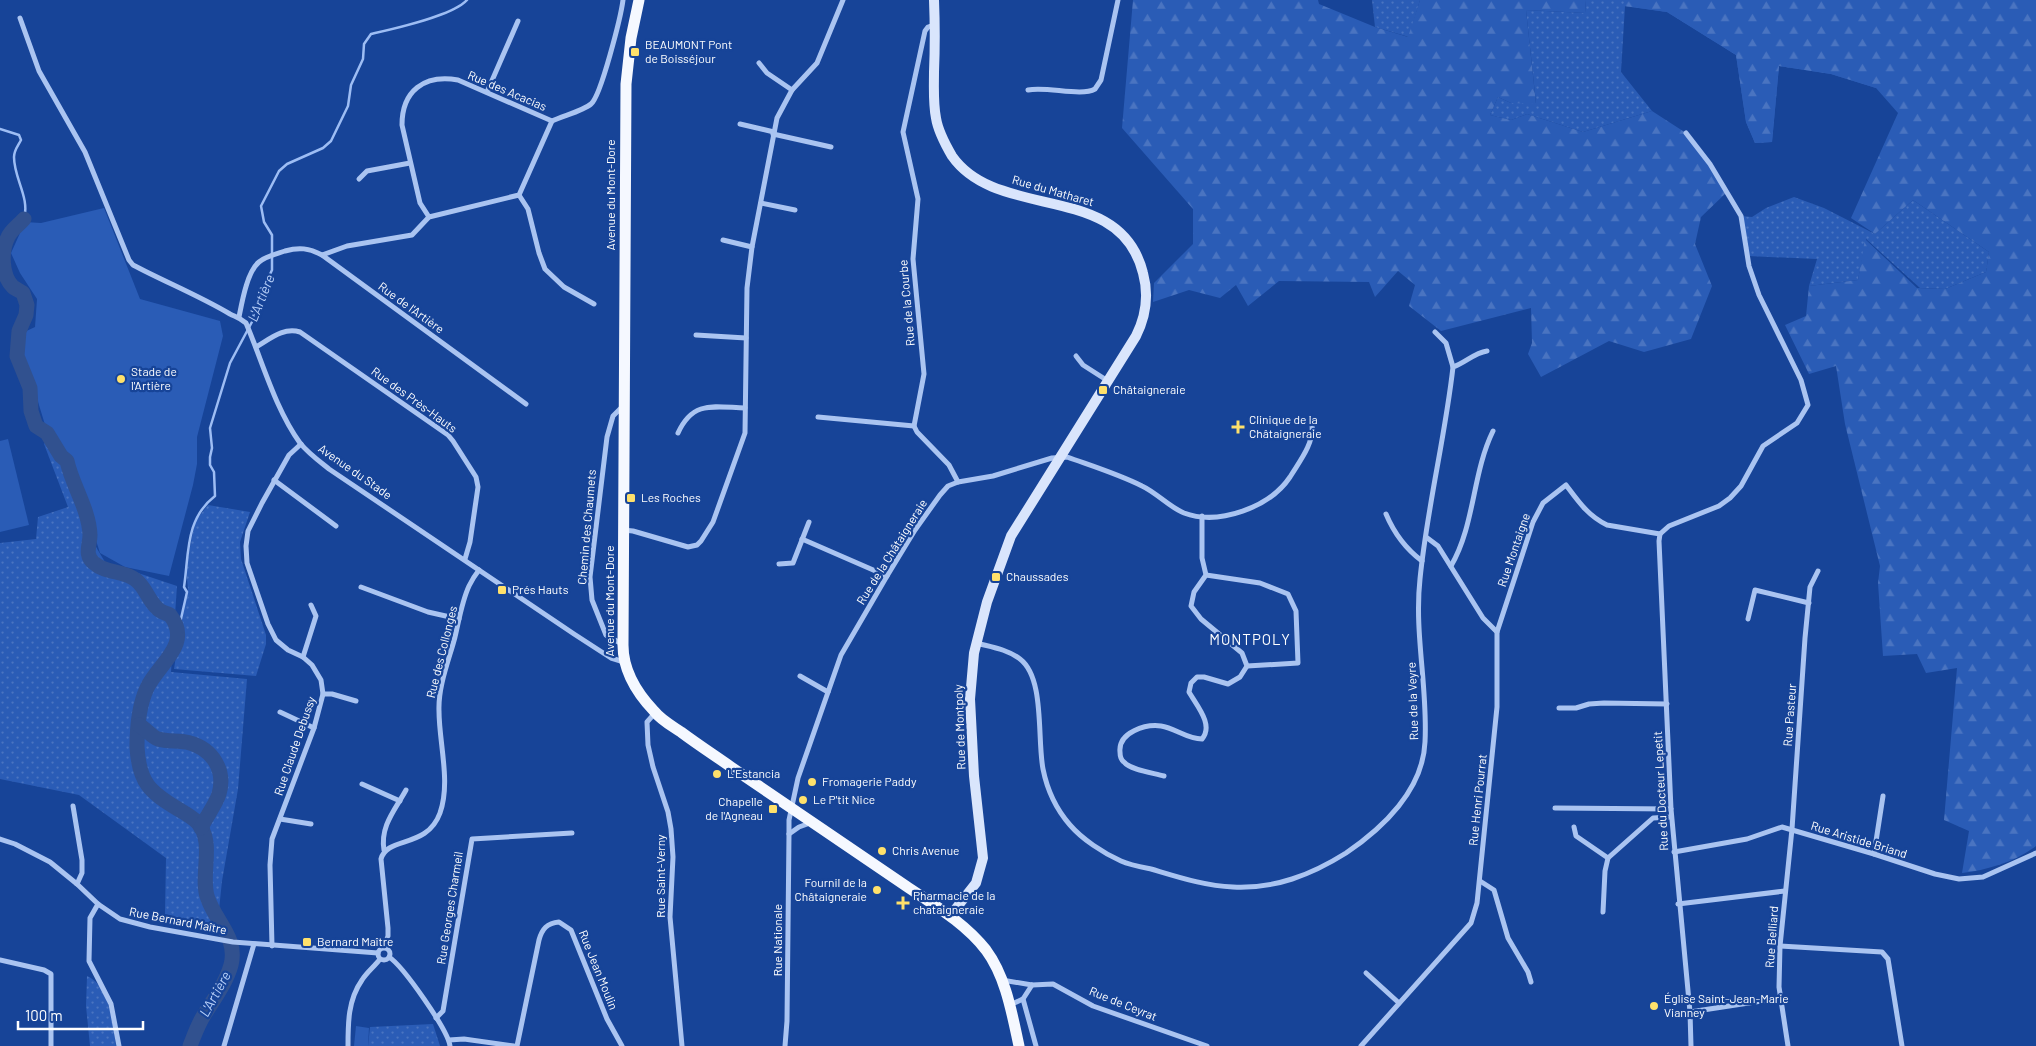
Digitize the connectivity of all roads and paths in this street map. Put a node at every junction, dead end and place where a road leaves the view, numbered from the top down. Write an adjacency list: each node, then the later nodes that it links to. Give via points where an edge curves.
1 (623, 0): 13 (street, via 601,89 592,104)
2 (639, 0): 38 (main road, Avenue du Mont-Dore, via 626,84)
3 (843, 0): 10 (street, via 817,64)
4 (934, 0): 8 (street, Rue du Matharet)
5 (1118, 0): 11 (street, via 1101,80 1095,89 1086,92)
6 (20, 18): 28 (street, Avenue du Stade, via 39,71 84,152 133,265)
7 (518, 21): 12 (street)
8 (934, 25): 36 (street, Rue du Matharet, via 936,118 954,158 972,176 994,188 1100,218 1123,236 1139,260 1146,287 1144,317); 42 (street, Rue de la Courbe, via 925,31 903,132 918,199 913,259 924,374)
9 (759, 63): 10 (street, via 767,73)
10 (792, 90): 15 (street, via 783,105)
11 (1028, 90)
12 (487, 92): 13 (street, Rue des Acacias); 18 (street, Rue des Acacias, via 446,78 420,84 402,114)
13 (552, 121): 20 (street)
14 (740, 124): 15 (street)
15 (774, 133): 17 (street); 21 (street)
16 (1686, 133): 54 (street, via 1710,164 1741,216 1759,295 1801,380 1808,405 1797,423 1763,446 1730,498 1719,506 1669,526)
17 (831, 147)
18 (410, 163): 19 (street, via 367,171); 23 (street, Rue des Acacias, via 420,203)
19 (359, 179)
20 (519, 195): 23 (street); 27 (street, via 528,209 545,269 564,287)
21 (761, 203): 22 (street); 25 (street)
22 (795, 210)
23 (429, 217): 26 (street, via 412,235 346,246)
24 (723, 240): 25 (street)
25 (752, 247): 31 (street)
26 (322, 254): 28 (street, Rue de l'Artière, via 302,248 265,258 251,275); 37 (street, Rue de l'Artière)
27 (594, 304)
28 (239, 316): 32 (street, Avenue du Stade, via 246,323)
29 (1435, 332): 35 (street, Rue de la Veyre, via 1446,343)
30 (696, 335): 31 (street)
31 (746, 338): 39 (street)
32 (256, 347): 45 (street, Avenue du Stade, via 285,420); 57 (street, Rue des Près-Hauts, via 284,331 300,332 448,435 476,477 478,486)
33 (1487, 351): 35 (street)
34 (1076, 356): 36 (street, via 1083,365)
35 (1452, 367): 55 (street, Rue de la Veyre)
36 (1108, 381): 46 (street, Rue du Matharet)
37 (526, 404)
38 (624, 405): 53 (main road, Avenue du Mont-Dore); 72 (street, Chemin des Chaumets, via 613,416 607,437 590,577 592,600 606,635)
39 (745, 408): 44 (street, via 698,408); 53 (street, via 745,433 741,446 713,522 701,541 688,547)
40 (818, 417): 42 (street)
41 (1312, 425): 50 (street, via 1308,448 1275,494 1238,512)
42 (914, 426): 48 (street, via 949,465)
43 (1493, 431): 60 (street, via 1486,446 1458,554)
44 (678, 433)
45 (301, 444): 47 (street, Rue Claude Debussy, via 289,455); 57 (street, Avenue du Stade, via 329,469)
46 (1062, 456): 48 (street, Rue de la Châtaigneraie, via 993,476); 50 (street, via 1133,482 1184,513); 71 (street, Rue de Montpoly, via 1011,536)
47 (274, 480): 52 (street); 73 (street, Rue Claude Debussy, via 248,531 247,563 276,640)
48 (958, 482): 64 (street, Rue de la Châtaigneraie, via 948,486 940,495)
49 (1386, 514): 58 (street, via 1411,553)
50 (1202, 516): 63 (street, via 1202,558)
51 (808, 522): 56 (street)
52 (336, 526)
53 (623, 530): 72 (main road, Avenue du Mont-Dore)
54 (1660, 534): 70 (street, Rue Montaigne, via 1599,522 1566,485 1543,503 1533,522); 80 (street, Rue du Docteur Lepetit)
55 (1426, 537): 58 (street, Rue de la Veyre); 60 (street, via 1438,546)
56 (802, 539): 59 (street, via 793,563); 64 (street)
57 (465, 559): 61 (street, Avenue du Stade)
58 (1422, 561): 71 (street, Rue de la Veyre, via 1419,602 1425,744 1418,773 1400,806 1368,838 1326,866 1276,884 1240,888 1193,881 1120,861 1086,840 1055,805 1043,770 1036,686 1031,672 1022,660 1008,651)
59 (779, 564)
60 (1451, 566): 70 (street, via 1483,618)
61 (479, 570): 68 (street, Rue des Collonges, via 468,587); 74 (street, Avenue du Stade, via 611,658)
62 (1818, 571): 66 (street, Rue Pasteur, via 1810,587)
63 (1206, 575): 75 (street, via 1194,592 1191,606 1201,619 1242,653); 75 (street, via 1260,583 1288,594 1296,611 1298,663)
64 (887, 576): 77 (street, Rue de la Châtaigneraie, via 841,655)
65 (361, 588): 68 (street, via 428,612)
66 (1809, 603): 69 (street, via 1755,590); 99 (street, Rue Pasteur)
67 (311, 605): 73 (street, via 316,616)
68 (460, 619): 103 (street, Rue des Collonges, via 438,708 444,761 441,812 421,837)
69 (1748, 619)
70 (1497, 632): 108 (street, Rue Henri Pourrat, via 1498,707)
71 (976, 643): 114 (street, Rue de Montpoly, via 970,713 983,858 976,883)
72 (623, 644): 74 (main road, Avenue du Mont-Dore)
73 (303, 657): 78 (street, Rue Claude Debussy, via 317,672)
74 (624, 662): 83 (main road, Avenue du Mont-Dore, via 631,680)
75 (1247, 666): 85 (street, via 1240,677 1228,684 1204,677 1197,677 1191,683 1189,692 1207,724 1207,733 1202,739 1192,739 1162,726 1132,732 1122,740 1120,752 1124,763)
76 (800, 676): 77 (street)
77 (828, 692): 91 (street, Rue de la Châtaigneraie, via 798,778)
78 (324, 694): 79 (street); 84 (street, Rue Claude Debussy)
79 (356, 701)
80 (1667, 704): 81 (street, via 1604,703); 93 (street, Rue du Docteur Lepetit)
81 (1559, 708)
82 (280, 712): 84 (street)
83 (655, 712): 91 (main road, Avenue du Mont-Dore); 139 (street, Rue Saint-Verny, via 647,722 648,746 671,829 670,917)
84 (314, 728): 95 (street, Rue Claude Debussy)
85 (1164, 776)
86 (362, 784): 89 (street)
87 (406, 790): 89 (street)
88 (1883, 796): 106 (street)
89 (400, 801): 103 (street, via 385,827)
90 (73, 806): 109 (street, via 82,860 82,873)
91 (792, 808): 96 (main road, Avenue du Mont-Dore); 101 (street, Rue Nationale)
92 (1555, 808): 93 (street)
93 (1671, 809): 94 (street, Rue du Docteur Lepetit)
94 (1671, 817): 104 (street, Rue du Docteur Lepetit); 107 (street, via 1653,818)
95 (280, 818): 97 (street); 116 (street, Rue Claude Debussy, via 270,856)
96 (812, 822): 101 (street); 114 (main road, Avenue du Mont-Dore)
97 (311, 824)
98 (1574, 827): 107 (street, via 1576,836)
99 (1792, 829): 104 (street, Rue Aristide Briand, via 1782,826 1747,839); 106 (street, Rue Aristide Briand); 110 (street, Rue Belliard)
100 (572, 833): 131 (street, Rue Georges Charmeil, via 472,839 444,1011)
101 (789, 834): 140 (street, Rue Nationale)
102 (0, 839): 109 (street, Rue Bernard Maître, via 33,852)
103 (384, 850): 118 (street, via 381,859 388,936)
104 (1674, 852): 112 (street, Rue du Docteur Lepetit)
105 (2036, 853): 106 (street, Rue Aristide Briand, via 1983,877 1971,879 1935,874)
106 (1874, 854)
107 (1608, 858): 113 (street)
108 (1480, 881): 124 (street, via 1494,890 1508,938); 128 (street, Rue Henri Pourrat, via 1478,903 1471,923)
109 (77, 884): 111 (street, Rue Bernard Maître)
110 (1785, 891): 112 (street); 117 (street, Rue Belliard)
111 (98, 904): 115 (street, Rue Bernard Maître, via 134,924); 134 (street, via 90,918 89,961 111,1004)
112 (1678, 904): 130 (street, Rue du Docteur Lepetit)
113 (1603, 912)
114 (950, 916): 123 (main road, Avenue du Mont-Dore, via 986,951)
115 (254, 944): 116 (street, Rue Bernard Maître); 135 (street)
116 (272, 946): 119 (street, Rue Bernard Maître)
117 (1780, 946): 126 (street, Rue Belliard); 147 (street, via 1882,952 1888,959)
118 (384, 947): 119 (street, via 379,950); 120 (street, via 390,952)
119 (379, 956): 120 (street, via 386,960); 136 (street, via 354,994 349,1014)
120 (389, 957): 131 (street)
121 (0, 960): 133 (street, via 51,974)
122 (1366, 973): 128 (street)
123 (1002, 980): 125 (street, Rue de Ceyrat); 129 (main road, Avenue du Mont-Dore)
124 (1531, 982)
125 (1032, 985): 127 (street); 143 (street, Rue de Ceyrat, via 1053,984 1093,1006)
126 (1781, 998): 130 (street); 146 (street, Rue Belliard)
127 (1023, 999): 129 (street); 142 (street)
128 (1399, 1003): 144 (street, Rue Henri Pourrat)
129 (1010, 1005): 141 (main road, Avenue du Mont-Dore)
130 (1690, 1012): 145 (street, Rue du Docteur Lepetit)
131 (436, 1018): 132 (street)
132 (449, 1043): 137 (street, via 464,1039)
133 (51, 1046)
134 (119, 1046)
135 (224, 1046)
136 (348, 1046)
137 (516, 1046): 138 (street, Rue Jean Moulin, via 539,940 547,925 559,922 571,930)
138 (622, 1046)
139 (682, 1046)
140 (785, 1046)
141 (1019, 1046)
142 (1036, 1046)
143 (1207, 1046)
144 (1361, 1046)
145 (1691, 1046)
146 (1788, 1046)
147 (1902, 1046)

